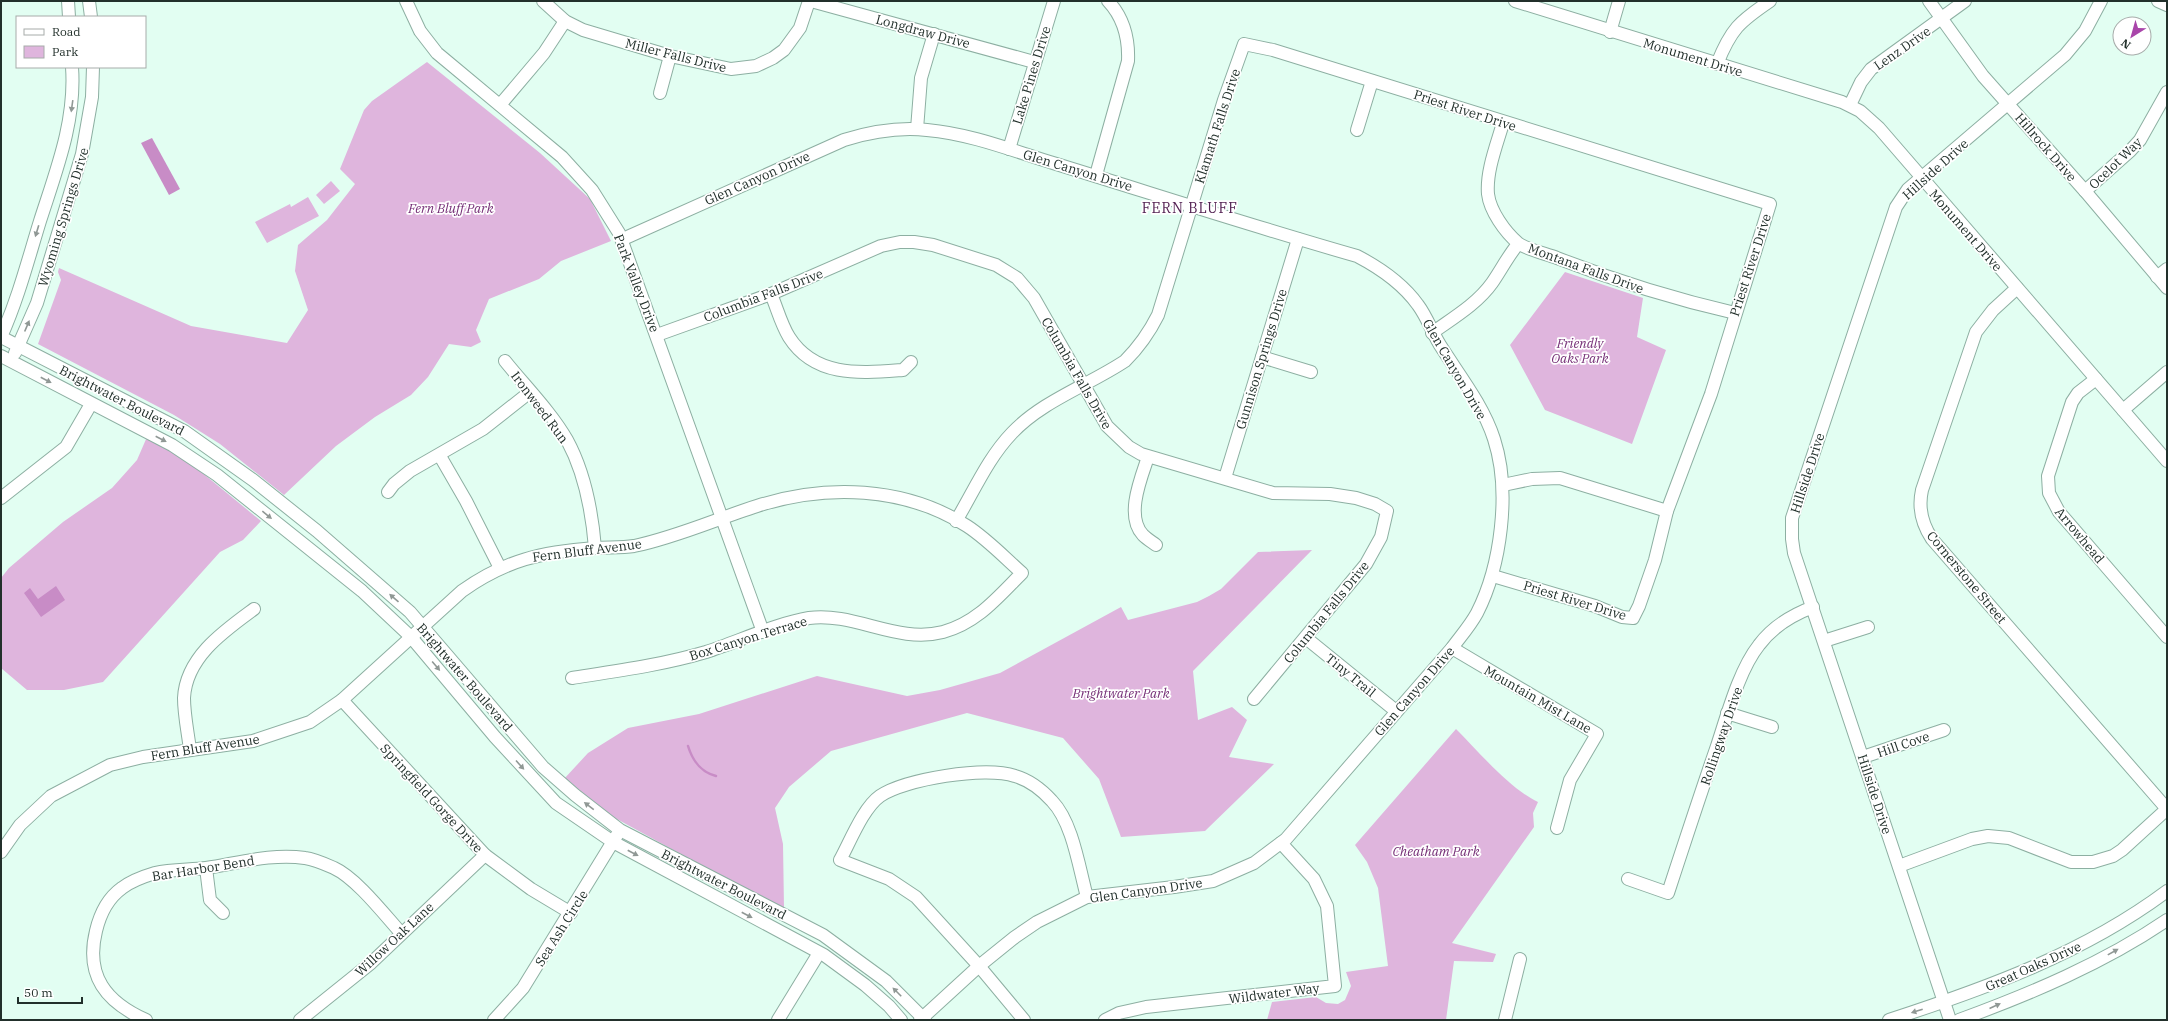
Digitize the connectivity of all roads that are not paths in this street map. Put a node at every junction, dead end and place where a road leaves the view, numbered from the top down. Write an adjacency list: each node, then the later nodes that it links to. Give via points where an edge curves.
1 (68, 1): 16 (street)
2 (89, 1): 17 (street)
3 (406, 1): 33 (street, Park Valley Drive, via 420,31 437,53)
4 (543, 1): 19 (street, Miller Falls Drive)
5 (810, 1): 21 (street, Longdraw Drive); 23 (street, Miller Falls Drive, via 796,36 784,50 762,64 731,69)
6 (1054, 1): 24 (street, Lake Pines Drive)
7 (1108, 1): 39 (street, via 1124,27 1129,47 1127,68)
8 (1515, 1): 20 (street, Monument Drive)
9 (1619, 1): 20 (street)
10 (1770, 1): 25 (street, via 1735,27)
11 (1929, 1): 18 (street, Hillrock Drive)
12 (1965, 1): 18 (street, Lenz Drive)
13 (2102, 1): 32 (street, Hillside Drive, via 2084,31 2065,55)
14 (2158, 1): 15 (street)
15 (2167, 5)
16 (69, 16)
17 (90, 16)
18 (1942, 19): 31 (street, Lenz Drive, via 1871,69 1861,82); 32 (street, Hillrock Drive, via 1983,76)
19 (565, 20): 23 (street, Miller Falls Drive, via 602,37); 33 (street, via 544,52)
20 (1610, 32): 25 (street, Monument Drive)
21 (934, 34): 24 (street, Longdraw Drive); 36 (street, via 921,78)
22 (1244, 44): 28 (street, Priest River Drive, via 1273,50); 42 (street, Klamath Falls Drive)
23 (670, 56): 29 (street)
24 (1034, 62): 38 (street, Lake Pines Drive)
25 (1717, 64): 31 (street, Monument Drive)
26 (72, 68): 54 (street, Wyoming Springs Drive, one-way to 54, via 74,89 60,159 15,305)
27 (93, 68): 55 (street, Wyoming Springs Drive, one-way to 27, via 37,303 82,154 92,96)
28 (1372, 81): 35 (street, Priest River Drive); 37 (street)
29 (660, 92)
30 (2167, 92): 34 (street, Ocelot Way)
31 (1850, 105): 40 (street, Monument Drive, via 1865,114 1879,128)
32 (2008, 105): 40 (street, Hillside Drive); 41 (street, Hillrock Drive)
33 (500, 106): 43 (street, Park Valley Drive, via 562,157 577,173 604,208)
34 (2163, 108): 41 (street, Ocelot Way, via 2130,151)
35 (1503, 123): 45 (street, Montana Falls Drive, via 1489,180 1488,195 1497,217); 51 (street, Priest River Drive, via 1770,204)
36 (917, 129): 38 (street, Glen Canyon Drive, via 956,134); 43 (street, Glen Canyon Drive, via 873,133 844,140)
37 (1357, 130)
38 (1009, 149): 39 (street, Glen Canyon Drive)
39 (1096, 175): 42 (street, Glen Canyon Drive)
40 (1922, 178): 48 (street, Monument Drive); 82 (street, Hillside Drive, via 1908,189 1896,207 1792,518 1794,553)
41 (2085, 191): 47 (street, Hillrock Drive)
42 (1190, 206): 44 (street, Glen Canyon Drive); 63 (street, Klamath Falls Drive, via 1152,328 1125,361)
43 (623, 239): 53 (street, Park Valley Drive)
44 (1298, 239): 52 (street, Glen Canyon Drive, via 1357,256 1382,270 1418,305); 56 (street, Gunnison Springs Drive)
45 (1518, 244): 51 (street, Montana Falls Drive, via 1620,282 1684,302); 52 (street, via 1492,283 1471,306)
46 (2167, 269): 47 (street)
47 (2157, 277): 49 (street, Hillrock Drive)
48 (2017, 288): 62 (street, Monument Drive); 101 (street, Cornerstone Street, via 1993,310 1976,332 1922,490 1922,518 1932,539)
49 (2167, 288)
50 (771, 294): 53 (street, Columbia Falls Drive); 59 (street, via 784,328 796,346 827,368 866,373 903,370); 63 (street, Columbia Falls Drive, via 881,246 900,242 933,245 996,265 1017,278 1034,298)
51 (1735, 313): 74 (street, Priest River Drive, via 1711,394)
52 (1432, 333): 71 (street, Glen Canyon Drive, via 1478,403 1494,440)
53 (657, 335): 75 (street, Park Valley Drive)
54 (1, 337): 55 (street, Brightwater Boulevard)
55 (18, 347): 57 (street, Wyoming Springs Drive); 84 (street, Brightwater Boulevard, one-way to 55, via 410,612 316,531 253,480 184,431)
56 (1262, 357): 60 (street); 70 (street, Gunnison Springs Drive)
57 (6, 359): 65 (street, Brightwater Boulevard, one-way to 65)
58 (505, 361): 64 (street, Ironweed Run)
59 (911, 362)
60 (1311, 372)
61 (2167, 372): 66 (street)
62 (2096, 379): 66 (street, Monument Drive); 88 (street, Arrowhead, via 2078,393 2072,402 2049,471 2050,492 2059,512)
63 (1083, 386): 68 (street, Columbia Falls Drive, via 1114,436 1128,447); 76 (street, Klamath Falls Drive, via 1038,411 1012,433 986,469)
64 (530, 392): 67 (street, via 495,421); 78 (street, Ironweed Run, via 560,429 573,452 589,498)
65 (91, 404): 73 (street, via 66,447); 87 (street, Brightwater Boulevard, one-way to 87, via 172,445 217,475 362,592)
66 (2123, 410): 69 (street, Monument Drive)
67 (440, 456): 72 (street, via 410,471); 79 (street)
68 (1148, 457): 70 (street, Columbia Falls Drive); 77 (street, via 1138,484 1135,514 1144,536)
69 (2167, 462)
70 (1224, 478): 89 (street, Columbia Falls Drive, via 1273,493 1330,494 1356,498 1387,511 1381,537 1366,564)
71 (1503, 485): 74 (street, via 1532,479 1560,478); 81 (street, Glen Canyon Drive, via 1501,524)
72 (388, 492)
73 (1, 498)
74 (1667, 511): 81 (street, Priest River Drive, via 1655,560 1633,618 1622,617 1595,606)
75 (722, 519): 76 (street, Fern Bluff Avenue, via 776,500 819,492 848,491 914,502); 78 (street, Fern Bluff Avenue, via 670,537 632,546); 86 (street, Park Valley Drive)
76 (956, 521): 80 (street, Fern Bluff Avenue, via 983,538)
77 (1156, 545)
78 (595, 548): 79 (street, Fern Bluff Avenue, via 535,555)
79 (500, 568): 84 (street, Fern Bluff Avenue, via 462,590)
80 (1022, 573): 86 (street, Box Canyon Terrace, via 976,618 943,632 914,635 846,618 824,617 801,620)
81 (1493, 576): 91 (street, Glen Canyon Drive, via 1476,614)
82 (1813, 607): 90 (street, Hillside Drive); 96 (street, Rollingway Drive, via 1785,620 1757,646)
83 (254, 609): 99 (street, via 204,650 190,673 184,698)
84 (421, 626): 87 (street, Fern Bluff Avenue); 103 (street, Brightwater Boulevard, one-way to 84, via 574,795 543,767)
85 (1868, 627): 90 (street)
86 (763, 632): 92 (street, Box Canyon Terrace, via 678,660)
87 (411, 636): 94 (street, Fern Bluff Avenue); 104 (street, Brightwater Boulevard, one-way to 104, via 495,737 556,803)
88 (2167, 637)
89 (1306, 638): 93 (street, Columbia Falls Drive); 95 (street, Tiny Trail)
90 (1824, 641): 100 (street, Hillside Drive)
91 (1452, 648): 95 (street, Glen Canyon Drive); 102 (street, Mountain Mist Lane, via 1597,734 1570,780)
92 (572, 678)
93 (1254, 699)
94 (342, 700): 99 (street, Fern Bluff Avenue, via 320,716 294,728 253,741); 107 (street, Springfield Gorge Drive)
95 (1396, 711): 105 (street, Glen Canyon Drive, via 1302,822)
96 (1727, 713): 97 (street); 110 (street, Rollingway Drive, via 1668,893)
97 (1772, 727)
98 (1944, 730): 100 (street, Hill Cove)
99 (190, 750): 106 (street, Fern Bluff Avenue, via 110,765 62,788 20,825)
100 (1863, 757): 108 (street, Hillside Drive)
101 (2167, 809): 108 (street, via 2122,850 2113,856 2093,862 2071,862 2009,838 1988,836 1972,839)
102 (1557, 828)
103 (620, 830): 104 (street, Sea Ash Circle); 122 (street, Brightwater Boulevard, one-way to 103, via 886,981 823,934)
104 (613, 842): 114 (street, Sea Ash Circle); 117 (street, Brightwater Boulevard, one-way to 117)
105 (1281, 843): 112 (street, Glen Canyon Drive, via 1254,863 1213,881); 128 (street, Wildwater Way, via 1314,879 1327,906 1335,986 1146,1007 1119,1013)
106 (1, 852)
107 (485, 855): 114 (street, Springfield Gorge Drive, via 531,889); 116 (street, Willow Oak Lane)
108 (1899, 866): 120 (street, Hillside Drive)
109 (206, 868): 113 (street, via 210,900); 116 (street, Bar Harbor Bend, via 278,856 307,858 335,869 350,879); 123 (street, Bar Harbor Bend, via 157,873 141,878 122,887 109,900 99,916 92,948 95,975 109,996 126,1010)
110 (1628, 879)
111 (2167, 891): 120 (street, Great Oaks Drive, via 2090,941 1983,988)
112 (1087, 897): 119 (street, Glen Canyon Drive, via 1038,922); 119 (street, via 1066,821 1053,802 1038,788 1014,776 986,772 923,780 898,786 878,797 865,813 840,860 889,879 916,897)
113 (223, 913)
114 (571, 913): 125 (street, Sea Ash Circle, via 523,988)
115 (2167, 920): 132 (street, Great Oaks Drive, one-way to 115, via 2044,987)
116 (401, 932): 124 (street, Willow Oak Lane, via 371,963)
117 (819, 953): 121 (street); 126 (street, Brightwater Boulevard, via 865,985)
118 (1520, 959): 129 (street)
119 (979, 966): 122 (street, Glen Canyon Drive); 127 (street)
120 (1944, 1002): 130 (street, Great Oaks Drive, one-way to 130); 131 (street, Hillside Drive)
121 (785, 1018)
122 (923, 1019)
123 (146, 1020)
124 (300, 1020)
125 (494, 1020)
126 (901, 1020)
127 (1024, 1020)
128 (1105, 1020)
129 (1505, 1020)
130 (1889, 1020)
131 (1950, 1020)
132 (1959, 1020)

